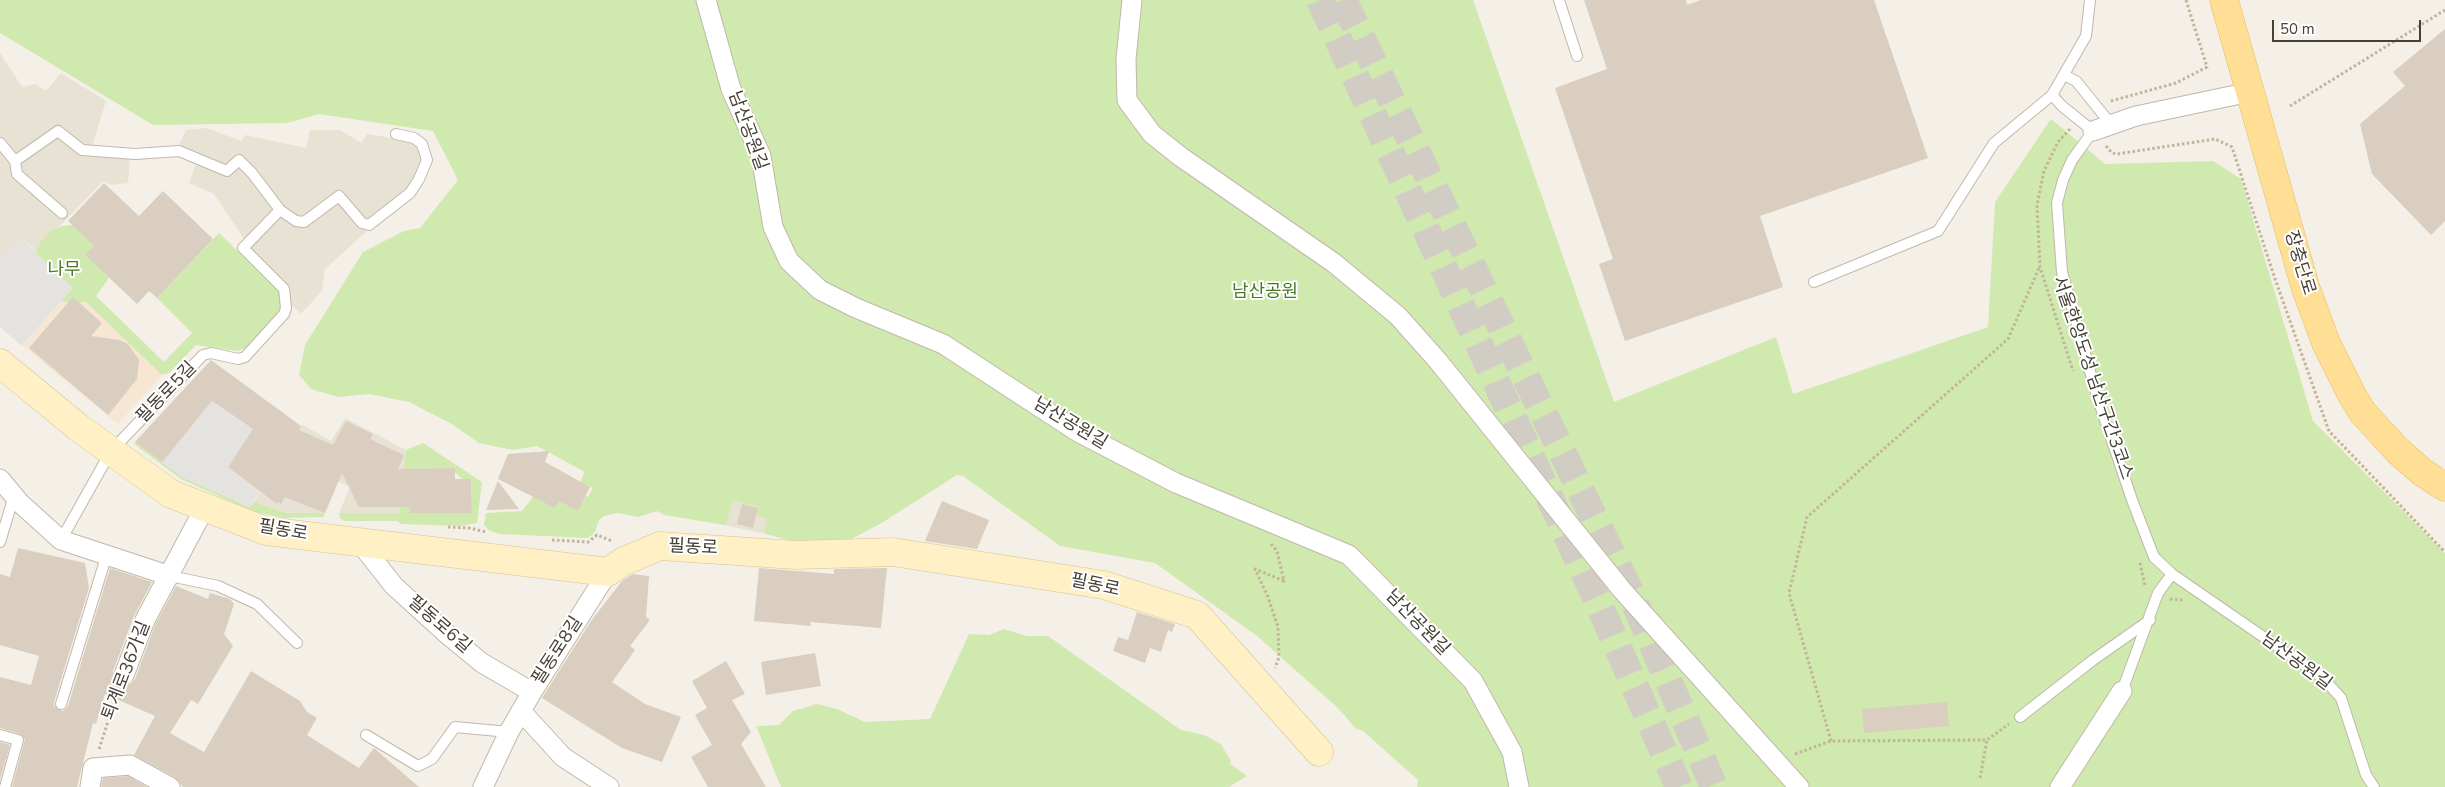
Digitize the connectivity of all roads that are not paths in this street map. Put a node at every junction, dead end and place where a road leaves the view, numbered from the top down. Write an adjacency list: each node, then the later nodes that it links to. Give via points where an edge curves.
1 (706, 0): 47 (street, 남산공원길, via 731,88 761,156 773,227 789,261 820,290 943,344 1078,432 1176,483 1348,555 1473,681 1512,752)
2 (1132, 0): 48 (street, via 1126,60 1128,100 1152,134 1334,263 1398,316 1622,590)
3 (1559, 0): 6 (lane)
4 (2090, 0): 7 (lane, via 2086,36)
5 (2224, 0): 8 (main road, 장충단로)
6 (1577, 56)
7 (2064, 76): 9 (lane); 10 (lane, via 2076,81 2096,105)
8 (2250, 92): 10 (street); 20 (main road, 장충단로, via 2305,286 2326,343 2352,396 2398,451 2422,472)
9 (2052, 94): 10 (lane, via 2078,119); 16 (lane, via 1994,143 1938,231)
10 (2102, 127): 28 (lane, 남산공원길, via 2072,160 2063,180 2057,203 2062,272 2097,396 2132,500 2154,557)
11 (396, 134): 14 (lane, via 414,138 422,144 427,160 410,193 369,225 362,224 339,196 304,222 296,221)
12 (0, 143): 13 (lane)
13 (16, 161): 14 (lane, via 58,131 82,150 135,154 179,151 227,171 238,160); 15 (lane, via 17,174)
14 (280, 210): 18 (lane, 필동로5길, via 243,248 284,289 284,314 245,357 204,355)
15 (62, 213)
16 (1814, 282)
17 (0, 363): 18 (street, 필동로)
18 (112, 451): 22 (street, 필동로, via 171,494); 23 (lane)
19 (0, 479): 21 (street)
20 (2445, 486)
21 (14, 496): 23 (street); 24 (lane)
22 (204, 509): 25 (street, 필동로, via 266,531); 29 (street, 퇴계로36가길)
23 (61, 540): 26 (street)
24 (0, 542)
25 (360, 543): 27 (street, 필동로); 34 (street, 필동로6길, via 394,586 448,635 482,663)
26 (107, 554): 29 (street); 35 (lane)
27 (608, 572): 34 (street, 필동로8길); 41 (street, 필동로, via 624,561 660,546 796,555 892,552 1104,586 1197,615)
28 (2172, 574): 30 (lane, via 2158,593); 50 (lane, 남산공원길, via 2323,678 2341,698 2366,775)
29 (170, 576): 31 (lane, via 218,586 257,604); 32 (street, 퇴계로36가길, via 146,620)
30 (2150, 620): 33 (lane); 37 (lane)
31 (297, 643)
32 (124, 675)
33 (2122, 691): 49 (street)
34 (532, 692): 36 (street, 필동로8길)
35 (61, 704)
36 (521, 711): 38 (street, 필동로8길); 46 (street, via 563,757)
37 (2020, 717)
38 (509, 732): 40 (lane, via 455,727 432,759 418,766); 45 (street, 필동로8길)
39 (0, 735): 43 (lane, via 18,740)
40 (366, 735)
41 (1318, 752)
42 (91, 778): 44 (street, via 130,764)
43 (5, 787)
44 (170, 787)
45 (483, 787)
46 (609, 787)
47 (1519, 787)
48 (1799, 787)
49 (2060, 787)
50 (2374, 787)

